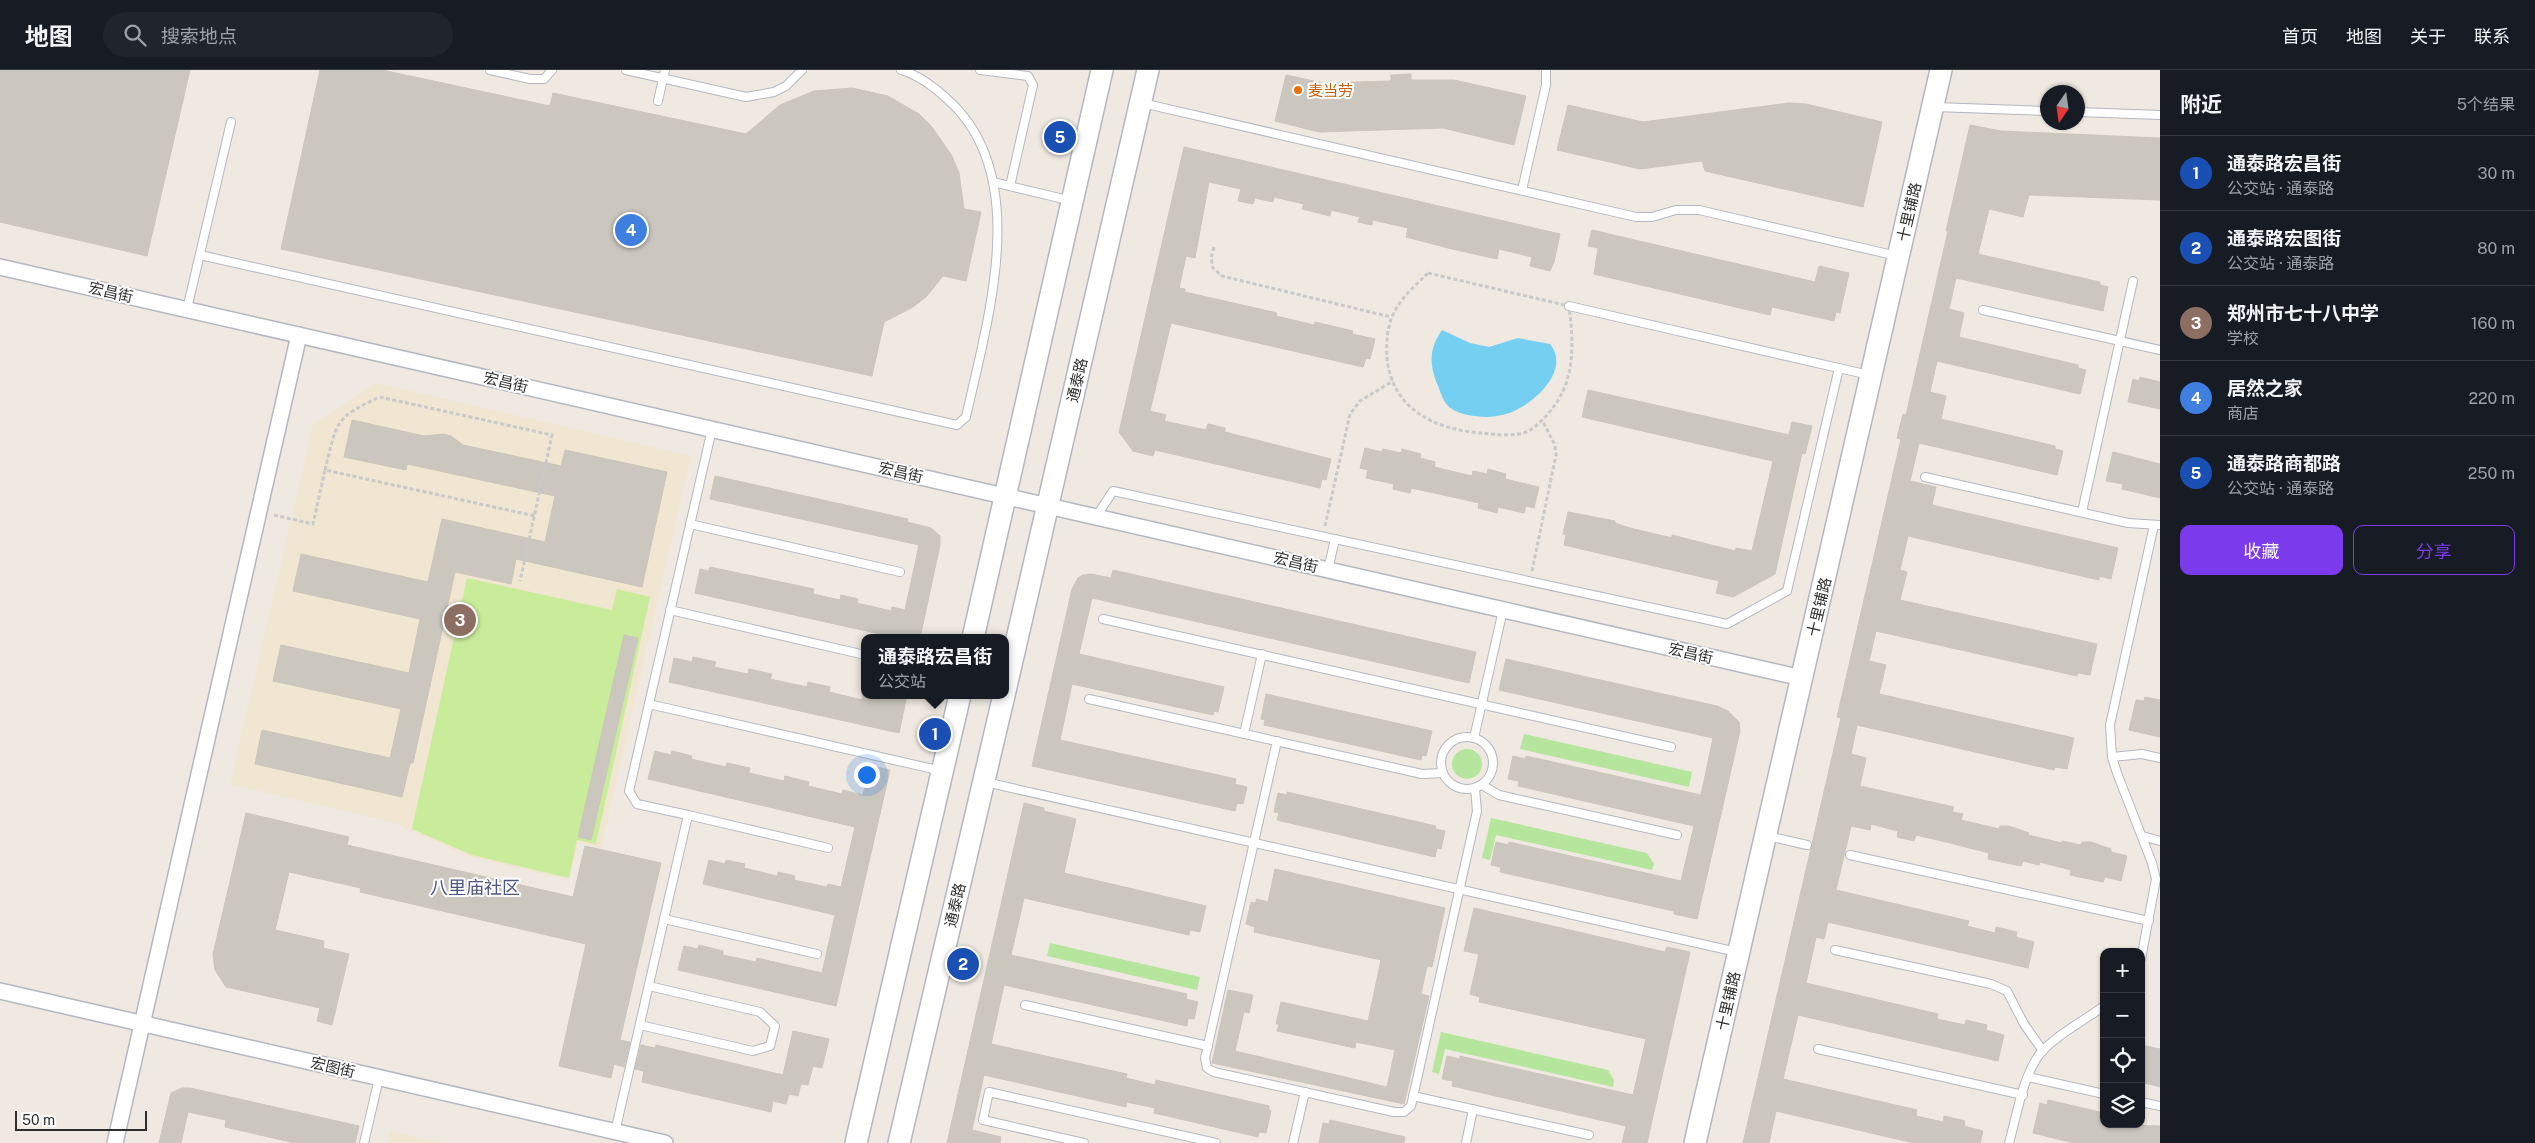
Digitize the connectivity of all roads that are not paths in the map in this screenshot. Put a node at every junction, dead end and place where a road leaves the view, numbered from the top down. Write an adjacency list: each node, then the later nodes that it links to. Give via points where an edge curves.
1 (490, 70): 2 (lane, via 544,79)
2 (552, 70)
3 (626, 70): 11 (lane)
4 (802, 70): 11 (lane, via 786,86 774,92 746,97)
5 (901, 70): 19 (lane, via 932,86 955,106 974,130)
6 (980, 70): 20 (lane, via 1028,76 1034,85)
7 (1102, 70): 22 (street)
8 (1148, 70): 13 (street, 通泰路)
9 (1546, 70): 21 (lane, via 1546,85)
10 (1941, 70): 14 (street, 十里铺路)
11 (664, 74): 12 (lane)
12 (658, 101)
13 (1141, 102): 21 (lane); 38 (street, 通泰路)
14 (1932, 107): 15 (lane); 24 (street, 十里铺路)
15 (2040, 111)
16 (2085, 112): 17 (lane)
17 (2160, 115)
18 (231, 122): 23 (lane)
19 (993, 182): 20 (lane); 23 (lane, via 997,215 994,291 966,417 957,425)
20 (1010, 186): 22 (lane)
21 (1522, 190): 24 (lane, via 1636,217 1652,217 1676,210 1699,210)
22 (1072, 200): 37 (street)
23 (200, 255): 28 (lane)
24 (1898, 256): 34 (street, 十里铺路)
25 (0, 267): 28 (street, 宏昌街)
26 (2133, 281): 31 (lane)
27 (1569, 306): 33 (lane)
28 (187, 309): 30 (street, 宏昌街)
29 (1983, 310): 31 (lane)
30 (299, 335): 35 (street, 宏昌街); 89 (street)
31 (2120, 341): 32 (lane); 39 (lane)
32 (2160, 350)
33 (1840, 368): 34 (lane); 43 (lane, via 1787,591 1727,624)
34 (1872, 376): 53 (street, 十里铺路)
35 (712, 429): 37 (street, 宏昌街); 41 (lane)
36 (1925, 477): 39 (lane)
37 (1005, 496): 38 (street, 宏昌街); 49 (street)
38 (1048, 506): 40 (street, 宏昌街); 52 (street, 通泰路)
39 (2082, 512): 42 (lane)
40 (1096, 517): 43 (lane, via 1113,490); 44 (street, 宏昌街)
41 (690, 524): 45 (lane); 46 (lane)
42 (2157, 525): 63 (lane, via 2110,726)
43 (1335, 539): 44 (lane)
44 (1328, 570): 47 (street, 宏昌街)
45 (900, 572)
46 (670, 610): 50 (lane); 57 (lane)
47 (1503, 610): 53 (street, 宏昌街); 58 (lane)
48 (1104, 619): 51 (lane)
49 (974, 634)
50 (861, 654)
51 (1262, 654): 58 (lane); 59 (lane)
52 (1009, 674)
53 (1802, 678): 71 (street, 十里铺路)
54 (959, 699): 65 (street)
55 (1003, 699): 67 (street, 通泰路)
56 (1089, 699): 59 (lane)
57 (649, 704): 65 (lane); 69 (lane, via 629,791 637,804)
58 (1482, 704): 60 (lane); 62 (lane)
59 (1244, 734): 61 (lane)
60 (1474, 738): 66 (lane, via 1466,737 1449,744 1441,758); 68 (lane, via 1482,742 1493,756 1492,773)
61 (1277, 741): 66 (lane, via 1422,774); 74 (lane)
62 (1671, 747)
63 (2112, 757): 64 (lane, via 2142,754); 72 (lane)
64 (2160, 758)
65 (943, 771): 108 (street)
66 (1442, 773): 68 (lane, via 1452,785 1467,790)
67 (984, 782): 74 (lane); 109 (street, 通泰路)
68 (1479, 787): 70 (lane, via 1499,795); 78 (lane)
69 (688, 815): 76 (lane); 79 (lane)
70 (1677, 835)
71 (1766, 836): 75 (lane); 83 (street, 十里铺路)
72 (2142, 836): 73 (lane); 80 (lane, via 2156,879)
73 (2160, 841)
74 (1254, 843): 78 (lane); 91 (lane)
75 (1806, 845)
76 (828, 848)
77 (1850, 855): 80 (lane)
78 (1460, 889): 83 (lane); 99 (lane)
79 (664, 918): 84 (lane); 85 (lane)
80 (2149, 921): 81 (lane)
81 (2143, 948)
82 (1835, 950): 93 (lane, via 1991,984 2007,991)
83 (1739, 952): 114 (street, 十里铺路)
84 (817, 954)
85 (649, 986): 90 (lane); 90 (lane, via 760,1012 775,1026 772,1039 770,1046 753,1051)
86 (0, 992): 89 (street, 宏图街)
87 (1025, 1005): 91 (lane)
88 (2100, 1009): 93 (lane)
89 (142, 1024): 95 (street, 宏图街); 105 (street)
90 (640, 1025): 103 (lane)
91 (1208, 1046): 96 (lane, via 1207,1068 1214,1072)
92 (1818, 1049): 98 (lane)
93 (2043, 1051): 94 (lane)
94 (2028, 1077): 97 (lane); 98 (lane)
95 (379, 1078): 103 (street, 宏图街); 106 (lane)
96 (1305, 1092): 99 (lane, via 1394,1112 1404,1112 1411,1106); 112 (lane)
97 (2100, 1093)
98 (2023, 1095): 115 (lane)
99 (1413, 1096): 102 (lane)
100 (2145, 1103): 101 (lane)
101 (2160, 1106)
102 (1473, 1109): 104 (lane); 113 (lane)
103 (615, 1132): 107 (street, 宏图街)
104 (1589, 1135)
105 (115, 1143)
106 (364, 1143)
107 (665, 1143)
108 (856, 1143)
109 (899, 1143)
110 (1084, 1143): 111 (lane, via 983,1120 989,1092)
111 (1216, 1143)
112 (1293, 1143)
113 (1466, 1143)
114 (1695, 1143)
115 (2009, 1143)

